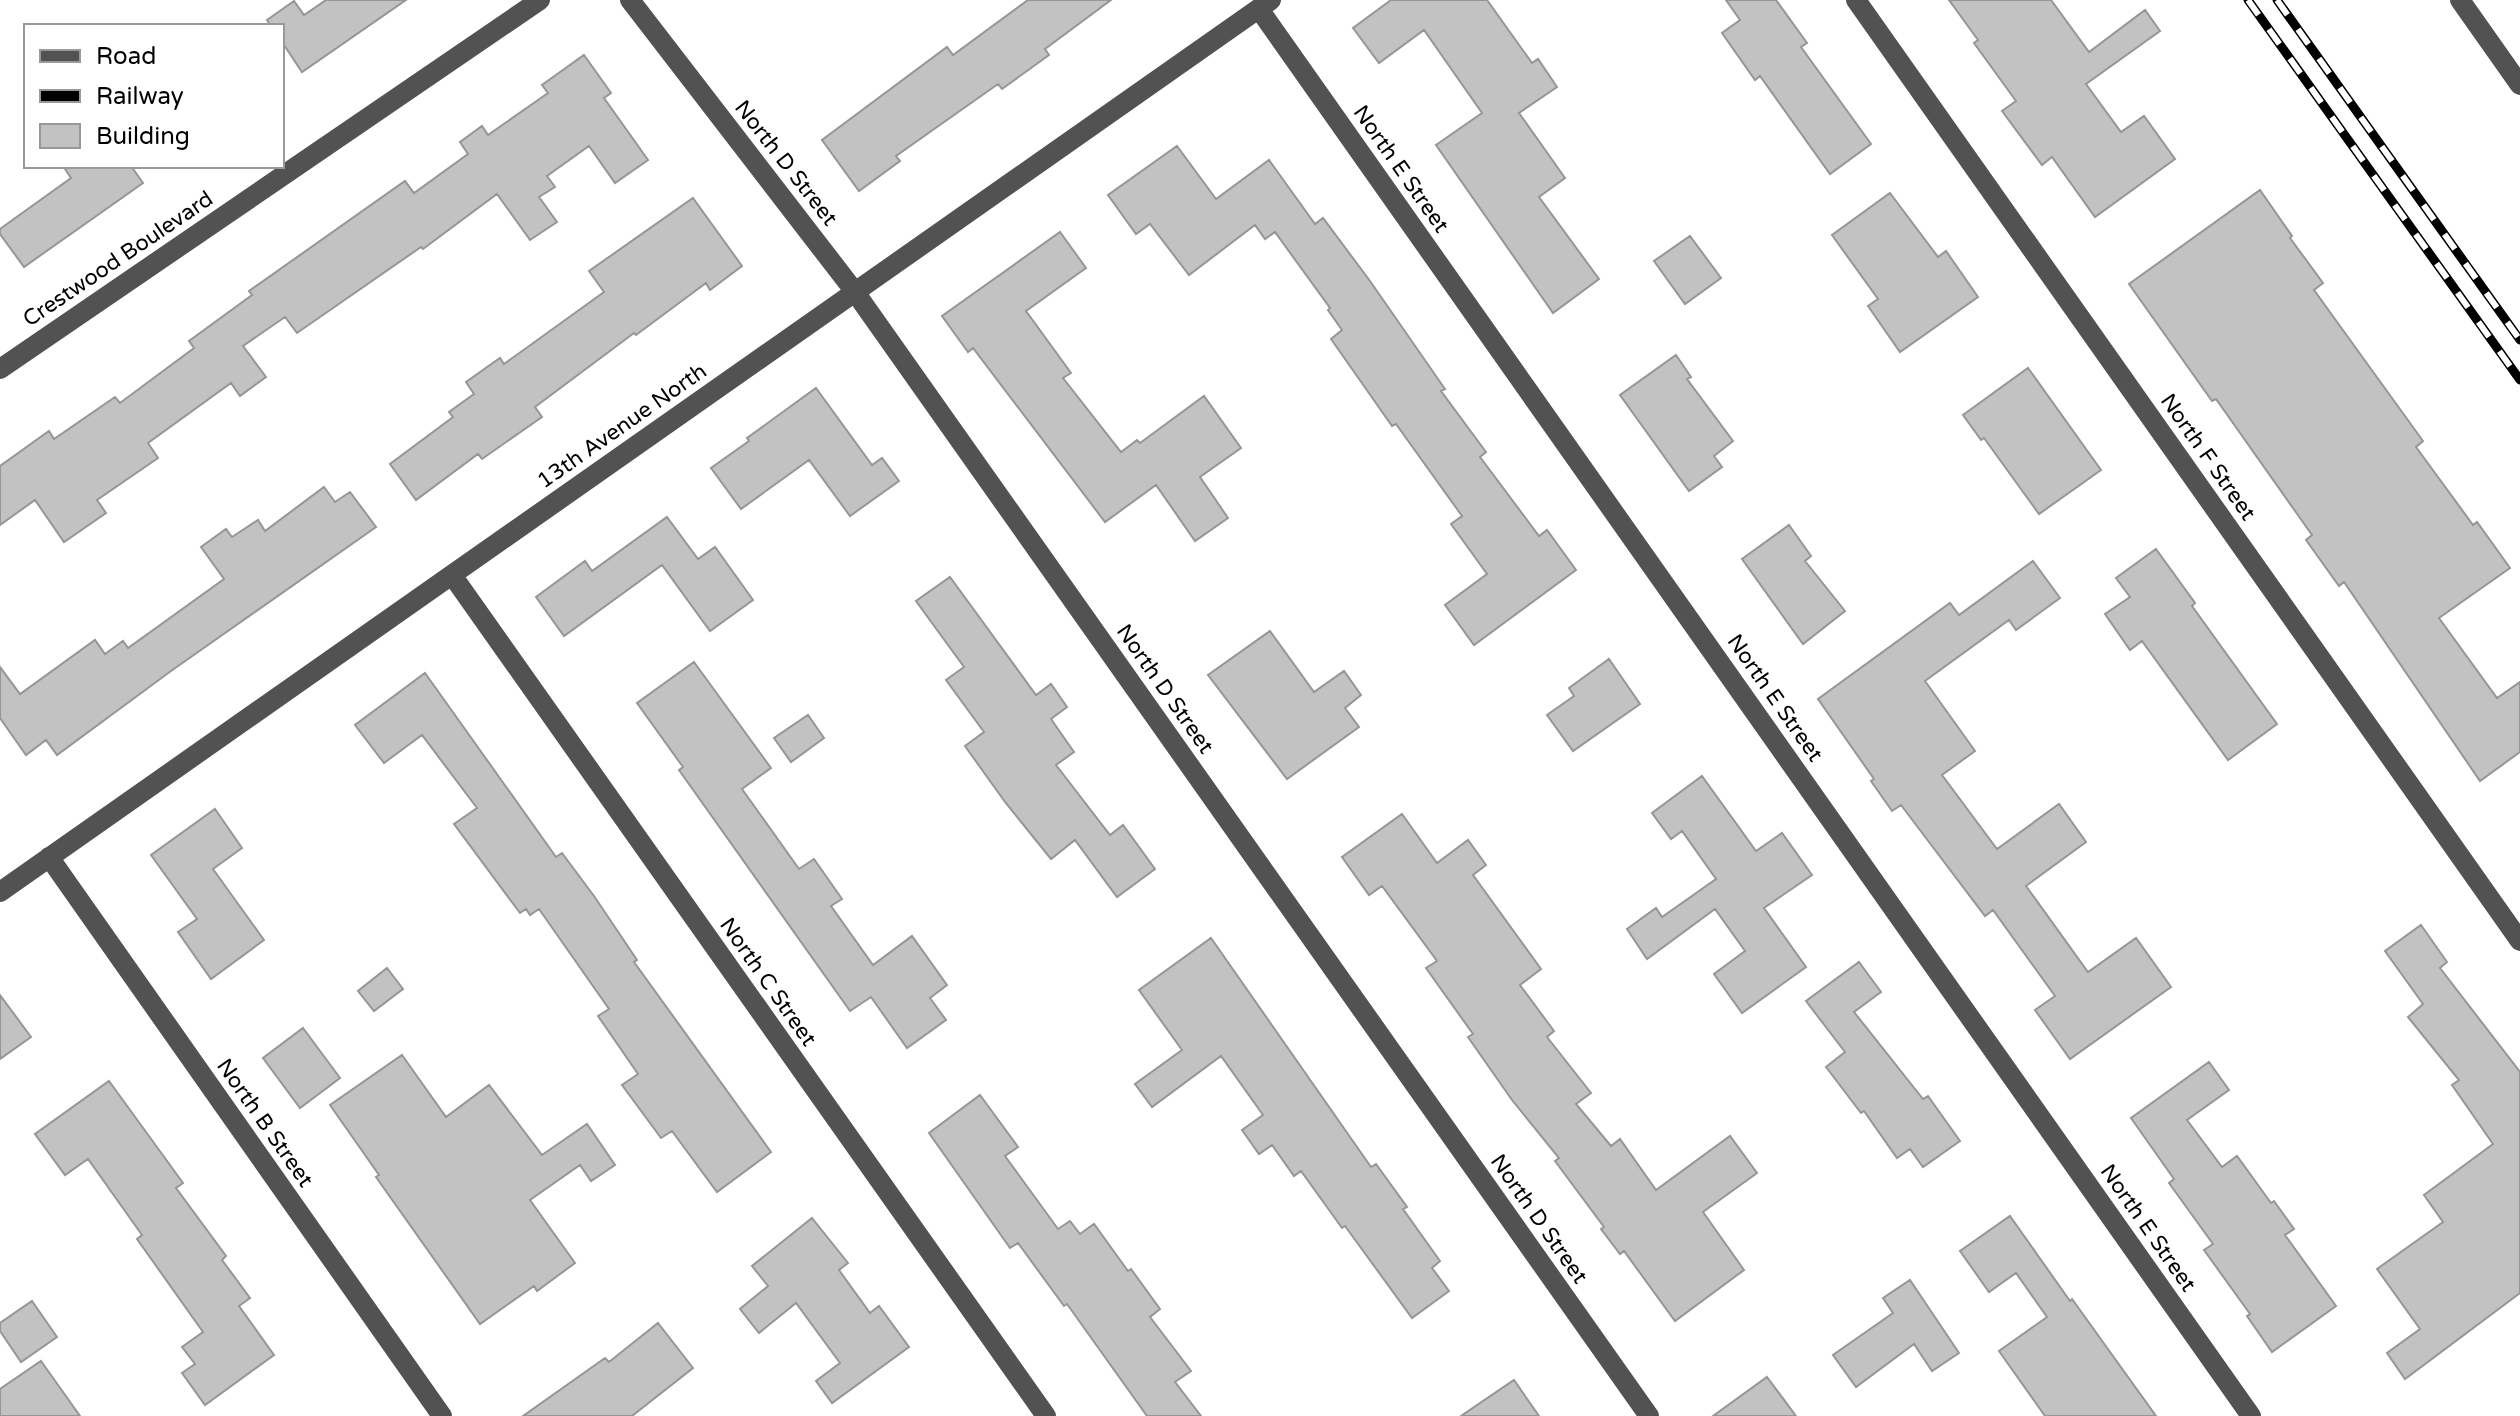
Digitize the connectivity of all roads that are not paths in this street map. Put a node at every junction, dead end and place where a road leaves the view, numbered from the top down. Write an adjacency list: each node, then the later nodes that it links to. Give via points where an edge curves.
1 (540, 0): 8 (street, Crestwood Boulevard)
2 (630, 0): 7 (street, North D Street)
3 (1856, 0): 12 (street, North F Street)
4 (2467, 3): 6 (street)
5 (1265, 4): 7 (street, 13th Avenue North); 16 (street, North E Street)
6 (2520, 85)
7 (855, 292): 9 (street, 13th Avenue North); 15 (street, North D Street)
8 (0, 369)
9 (452, 575): 10 (street, 13th Avenue North); 14 (street, North C Street)
10 (49, 857): 11 (street, 13th Avenue North); 13 (street, North B Street)
11 (0, 892)
12 (2520, 941)
13 (442, 1416)
14 (1046, 1416)
15 (1649, 1416)
16 (2251, 1416)

